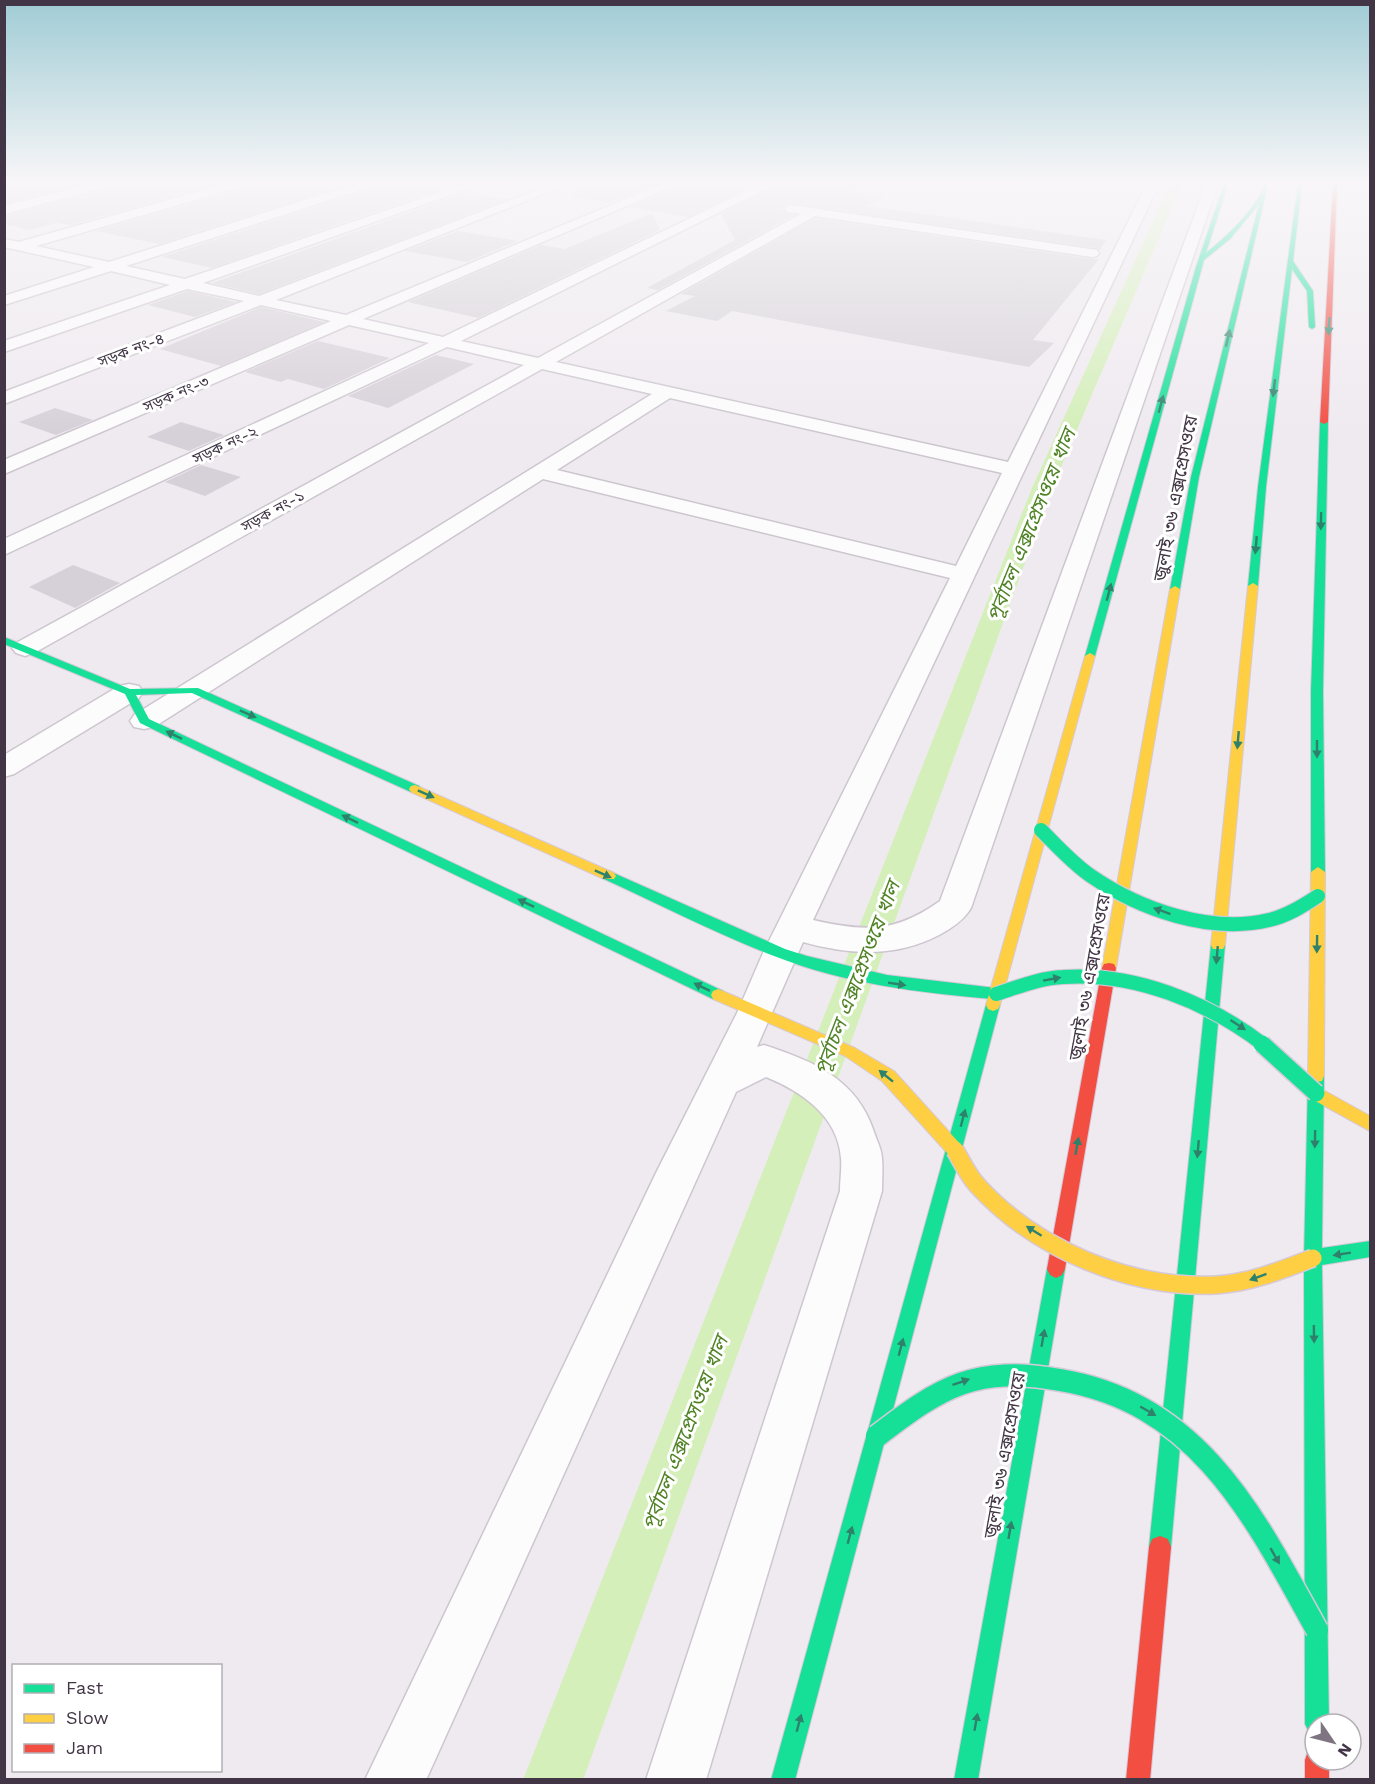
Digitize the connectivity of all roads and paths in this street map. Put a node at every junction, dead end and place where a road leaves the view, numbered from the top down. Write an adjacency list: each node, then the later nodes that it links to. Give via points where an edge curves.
1 (111, 267): 17 (street)
2 (112, 267): 15 (street)
3 (234, 267): 15 (street)
4 (344, 267): 16 (street, সড়ক নং-৪)
5 (476, 267): 18 (street, সড়ক নং-৩)
6 (597, 267): 19 (street, সড়ক নং-২)
7 (715, 267): 23 (street, সড়ক নং-১)
8 (1113, 267): 28 (street)
9 (1182, 267): 40 (street, via 954,908 934,925 900,938)
10 (1199, 267): 38 (main road, one-way to 10)
11 (1246, 267): 55 (main road, জুলাই ৩৬ এক্সপ্রেসওয়ে, one-way to 11, via 1195,477)
12 (1289, 267): 56 (main road, one-way to 56, via 1259,511)
13 (1295, 267): 20 (main road, via 1314,296)
14 (1331, 267): 24 (main road, one-way to 24)
15 (186, 284): 16 (street); 21 (street)
16 (258, 300): 18 (street); 26 (street, সড়ক নং-৪)
17 (4, 301)
18 (347, 320): 19 (street); 27 (street, সড়ক নং-৩)
19 (445, 342): 23 (street); 30 (street, সড়ক নং-২)
20 (1311, 343)
21 (4, 347)
22 (1313, 361): 24 (main road)
23 (541, 364): 25 (street); 33 (street, সড়ক নং-১)
24 (1326, 376): 39 (main road, one-way to 39, via 1317,691)
25 (667, 392): 28 (street); 29 (street)
26 (4, 399)
27 (4, 468)
28 (1015, 470): 31 (street)
29 (540, 472): 31 (street); 34 (street)
30 (4, 548)
31 (964, 575): 40 (street)
32 (4, 640): 33 (main road)
33 (25, 648): 35 (main road)
34 (194, 690): 35 (main road); 36 (street); 40 (main road, one-way to 40)
35 (129, 692): 36 (main road); 37 (street)
36 (144, 721): 42 (main road, one-way to 36)
37 (4, 768)
38 (1041, 830): 39 (main road, one-way to 38, bridge, via 1289,914 1256,922 1181,917 1096,880); 41 (main road)
39 (1318, 896): 44 (main road, one-way to 44)
40 (786, 940): 41 (main road, one-way to 41, via 826,969 879,982); 42 (street)
41 (996, 994): 44 (main road, one-way to 44, bridge, via 1062,977 1124,982 1182,995 1219,1012 1245,1030 1281,1057); 46 (main road, one-way to 41)
42 (755, 1012): 43 (street); 46 (main road, one-way to 42, via 888,1076 850,1052)
43 (722, 1081): 52 (street); 53 (street, via 764,1060 798,1073 832,1096 851,1122 862,1157 861,1191)
44 (1316, 1093): 45 (main road); 48 (main road, one-way to 48)
45 (1371, 1124)
46 (955, 1150): 48 (main road, one-way to 46, bridge, via 1249,1281 1205,1286 1165,1284 1114,1270 1072,1253 1004,1211 978,1187); 49 (main road, one-way to 46)
47 (1371, 1249): 48 (main road, one-way to 48)
48 (1313, 1258): 50 (main road, one-way to 50)
49 (877, 1436): 50 (main road, one-way to 50, bridge, via 918,1403 957,1382 990,1373 1021,1372 1115,1394 1151,1412 1188,1439 1217,1472 1243,1503); 54 (main road, one-way to 49)
50 (1317, 1630): 51 (main road)
51 (1317, 1712)
52 (395, 1779)
53 (676, 1779)
54 (783, 1779)
55 (966, 1779)
56 (1138, 1779)

